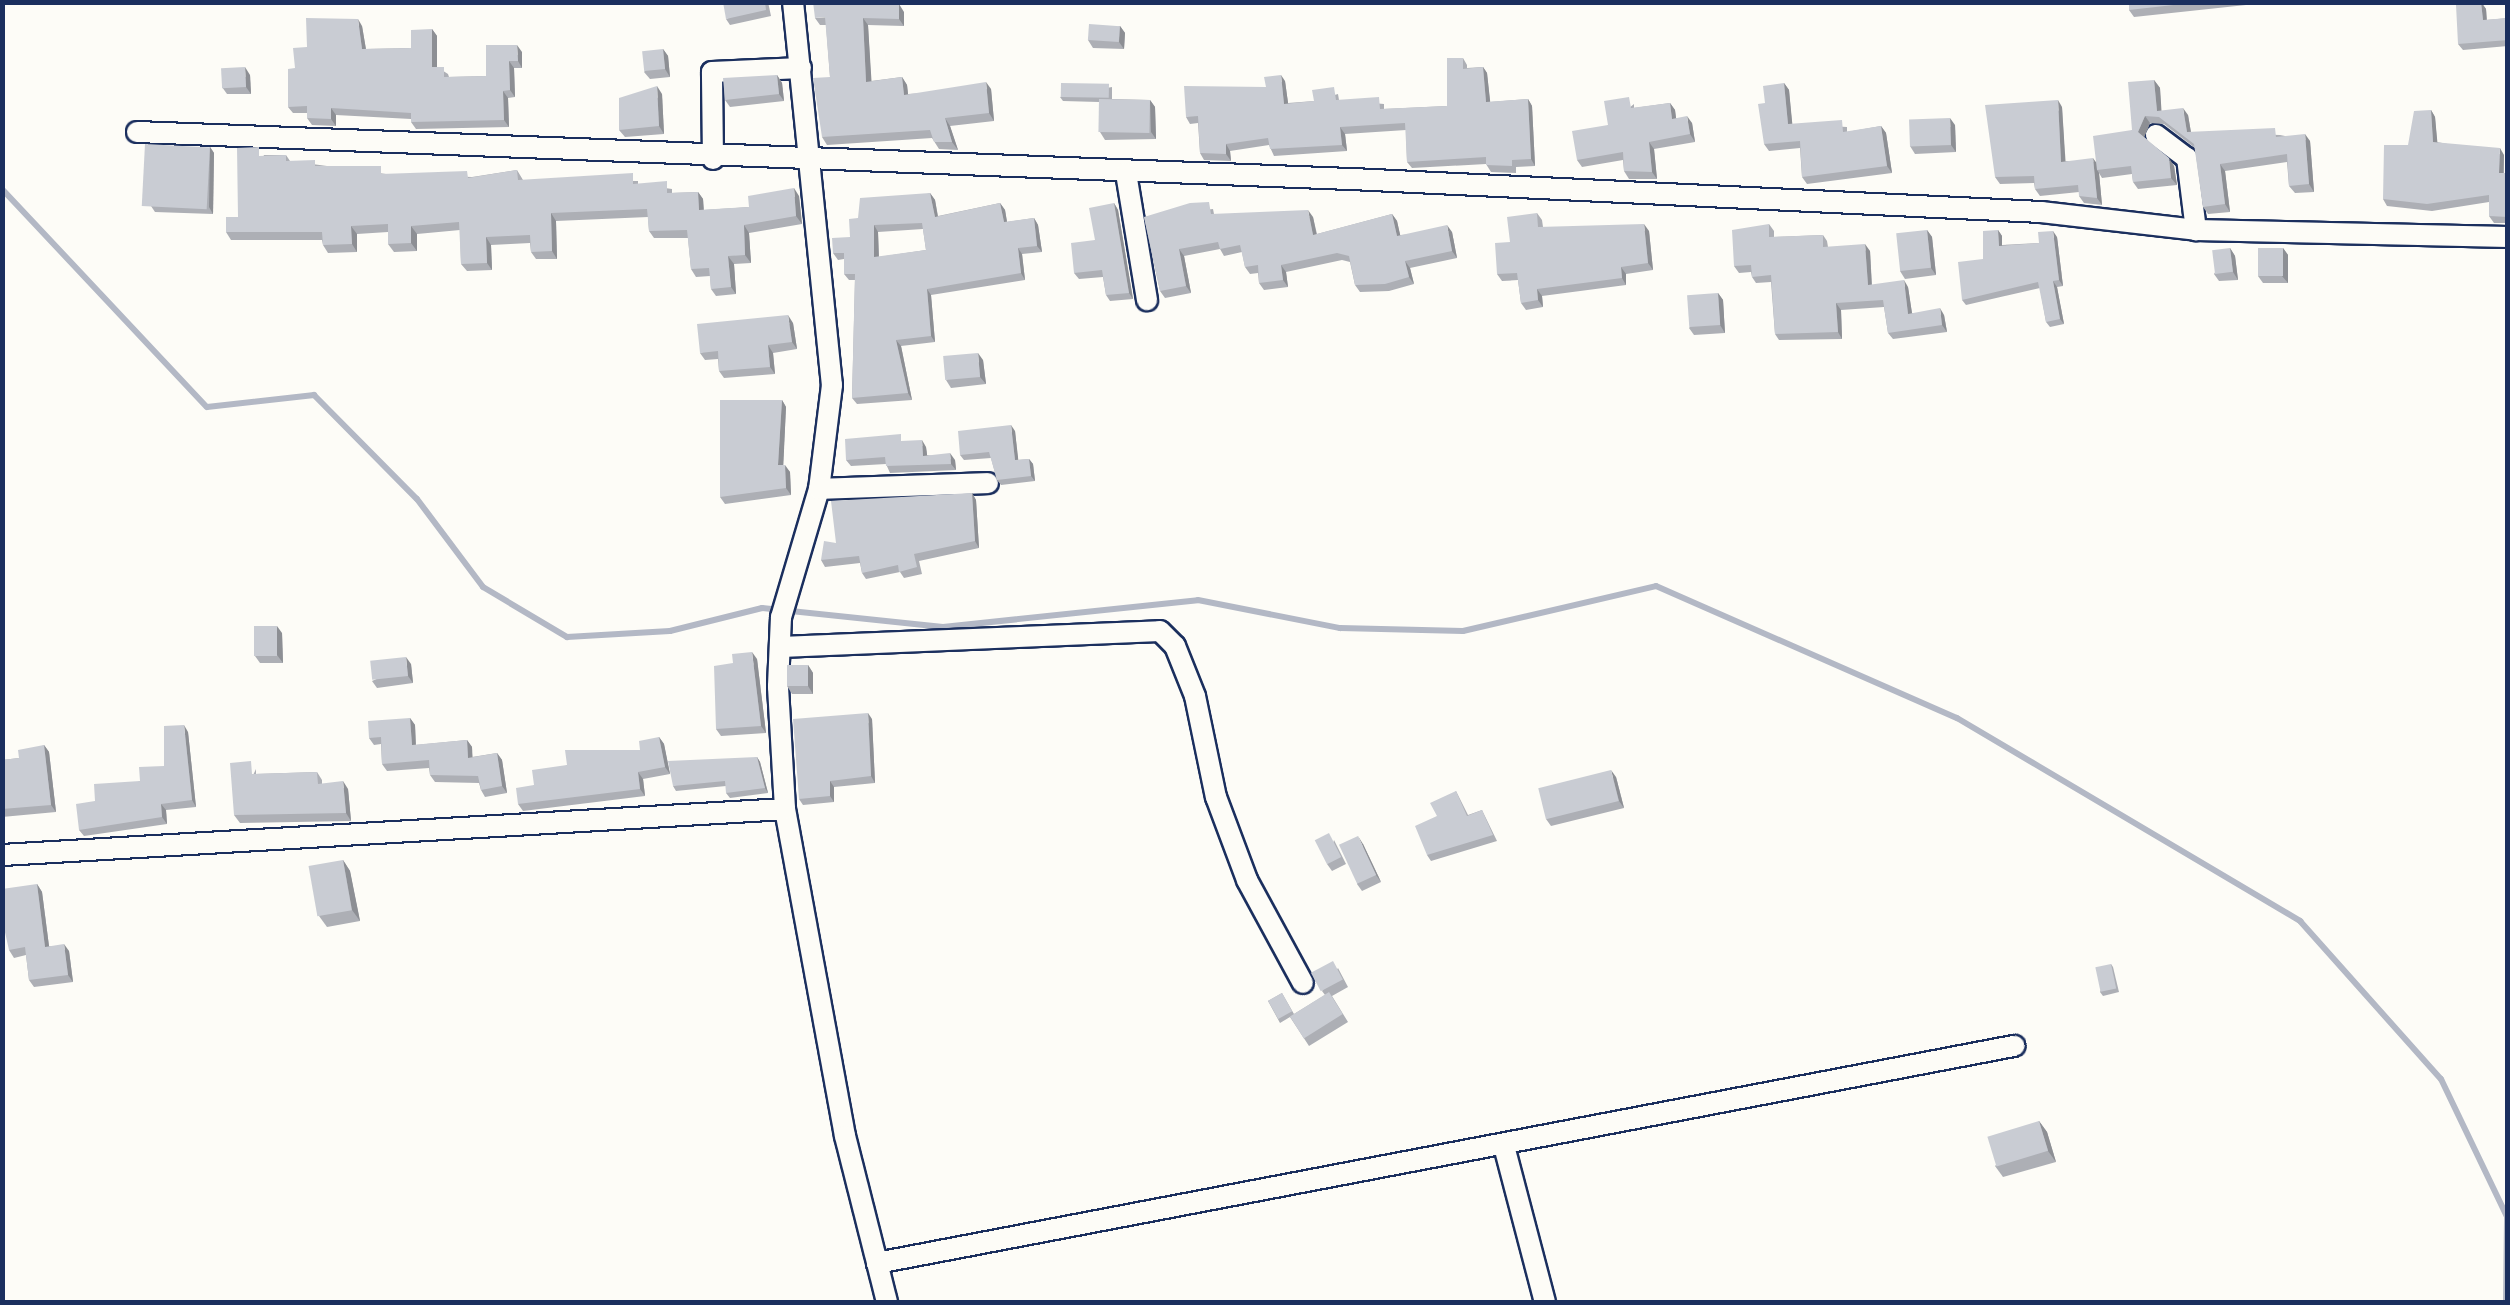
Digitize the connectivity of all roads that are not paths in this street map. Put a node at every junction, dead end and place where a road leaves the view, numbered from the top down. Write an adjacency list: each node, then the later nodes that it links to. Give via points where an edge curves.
1 (793, 2): 2 (street)
2 (800, 68): 5 (street, via 712,72); 6 (street)
3 (137, 132): 5 (street)
4 (2156, 135): 8 (street, via 2187,158)
5 (713, 159): 6 (street)
6 (812, 163): 7 (street); 12 (street, via 832,368)
7 (1126, 173): 8 (street, via 2041,212); 10 (street)
8 (2196, 230): 9 (street)
9 (2508, 238)
10 (1147, 300)
11 (988, 483): 12 (street)
12 (819, 489): 13 (street, via 783,609)
13 (781, 648): 14 (street); 16 (street, via 1160,632 1175,646 1195,696 1216,797 1247,880)
14 (785, 809): 15 (street); 19 (street, via 845,1136)
15 (2, 855)
16 (1303, 983)
17 (2014, 1046): 18 (street)
18 (1504, 1146): 19 (street); 21 (street)
19 (877, 1263): 20 (street)
20 (887, 1302)
21 (1545, 1302)

